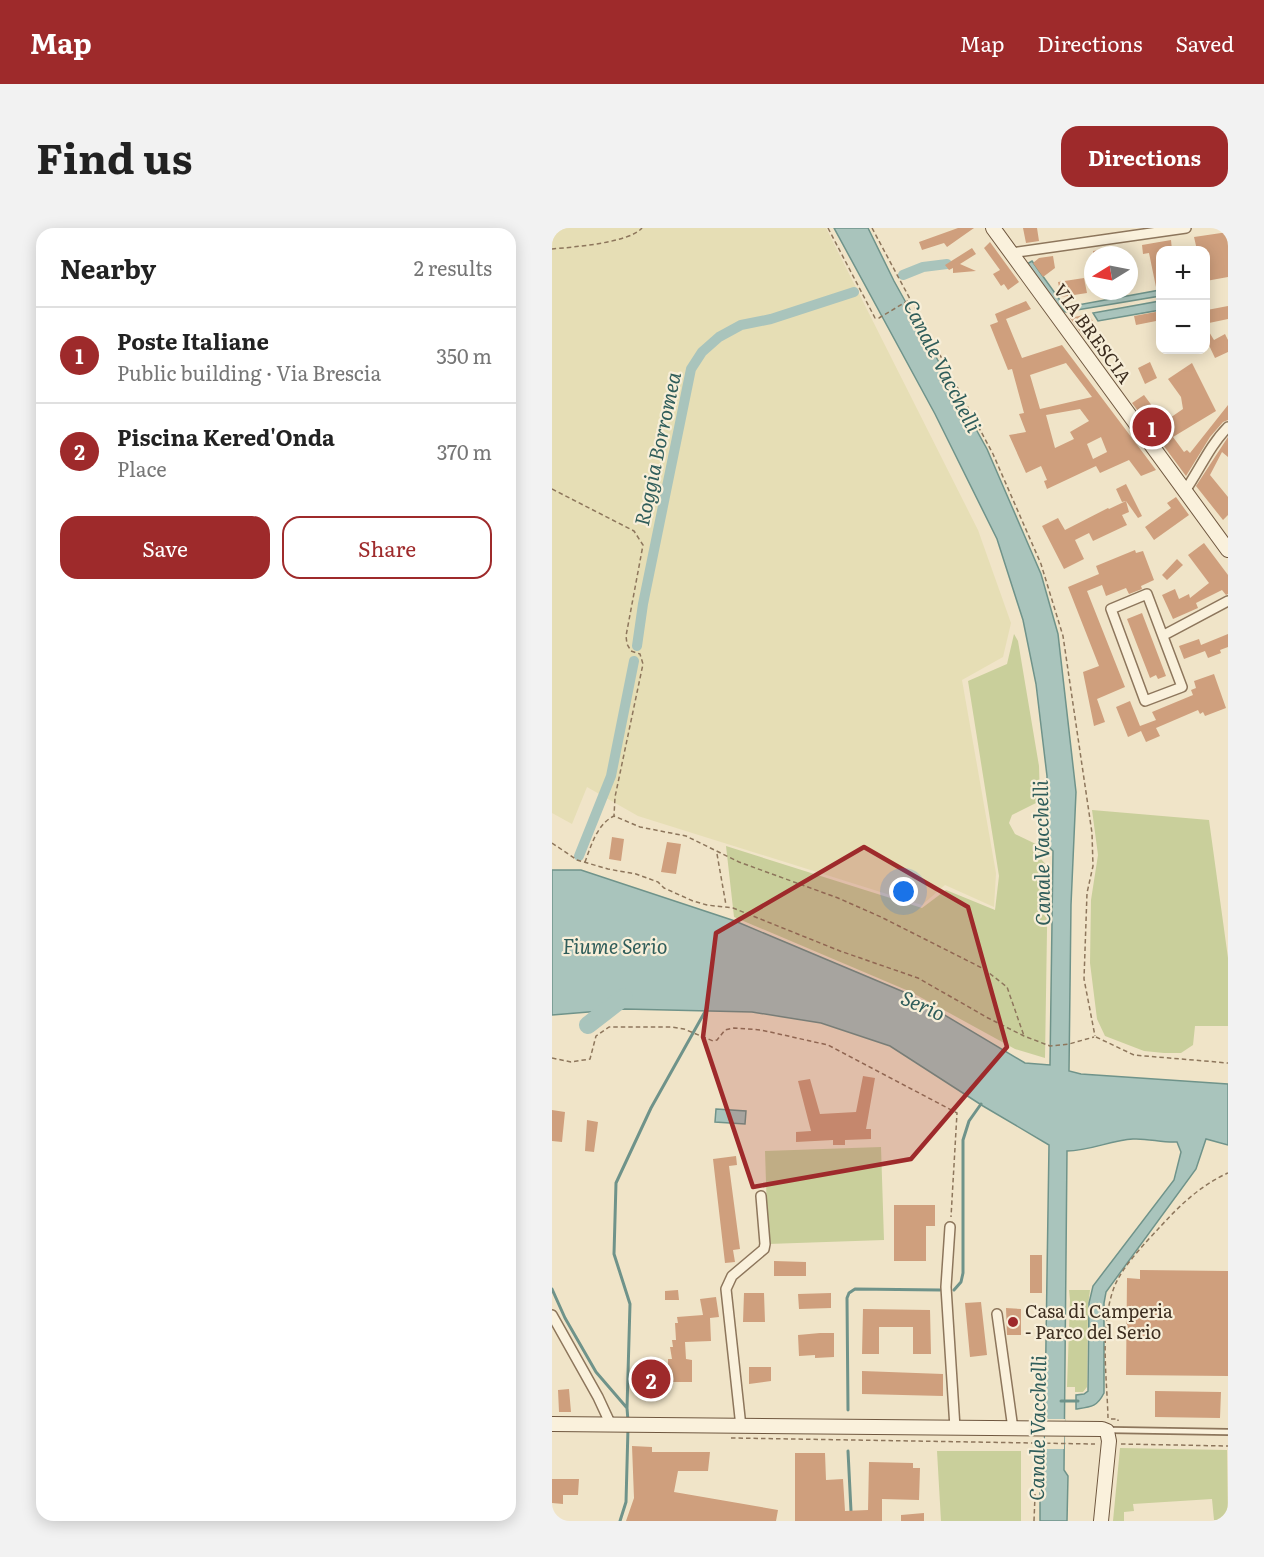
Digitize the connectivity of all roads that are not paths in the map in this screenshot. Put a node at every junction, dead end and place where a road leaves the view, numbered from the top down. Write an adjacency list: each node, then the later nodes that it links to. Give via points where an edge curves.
1 (993, 228): 3 (main road, VIA BRESCIA)
2 (1186, 228): 3 (street)
3 (1011, 253): 5 (main road, VIA BRESCIA)
4 (1228, 427): 5 (street, via 1215,440)
5 (1185, 491): 6 (main road, VIA BRESCIA)
6 (1228, 550)
7 (1228, 601): 8 (street)
8 (1164, 635): 8 (street, via 1147,594 1111,609 1145,701 1182,687)
9 (761, 1196): 15 (street, via 764,1249 732,1276 726,1290)
10 (950, 1227): 16 (street, via 946,1287)
11 (997, 1314): 17 (street)
12 (552, 1315): 14 (street, via 598,1397)
13 (552, 1424): 14 (main road)
14 (622, 1426): 15 (main road)
15 (741, 1427): 16 (main road)
16 (955, 1428): 17 (main road)
17 (1013, 1429): 19 (main road, via 1100,1429)
18 (1228, 1432): 19 (lane)
19 (1111, 1435): 20 (main road)
20 (1101, 1521)

